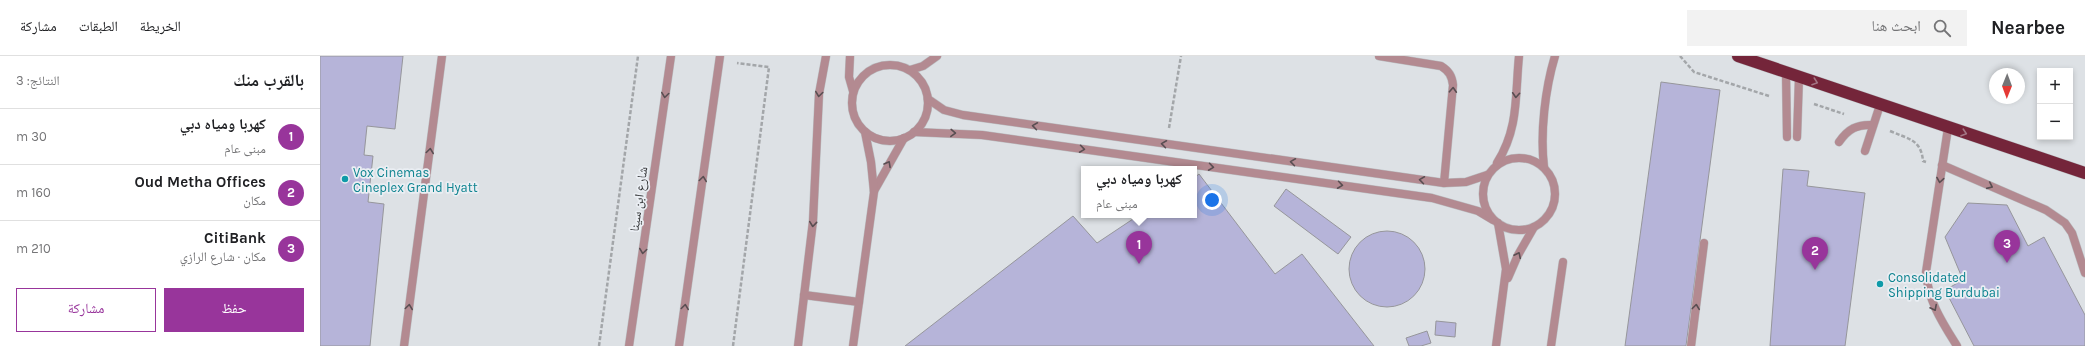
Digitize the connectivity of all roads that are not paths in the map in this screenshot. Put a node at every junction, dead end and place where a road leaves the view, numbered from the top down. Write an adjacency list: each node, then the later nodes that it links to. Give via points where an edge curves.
1 (442, 56): 41 (street, one-way to 1)
2 (671, 56): 42 (street, شارع ابن سينا, one-way to 42)
3 (720, 56): 43 (street, one-way to 3)
4 (826, 56): 39 (street, one-way to 39, via 817,108 815,192)
5 (850, 56): 14 (street, via 850,77)
6 (937, 56): 11 (street, via 923,66)
7 (1380, 56): 31 (street, one-way to 7, via 1452,77 1448,70 1433,63)
8 (1518, 56): 27 (street, one-way to 27, via 1514,123 1507,146)
9 (1555, 56): 28 (street, via 1542,130)
10 (1738, 56): 12 (highway)
11 (910, 70): 14 (street, via 888,65 876,67 866,72); 15 (street, via 923,83)
12 (1786, 72): 13 (highway); 21 (street)
13 (1799, 77): 16 (highway, one-way to 16); 22 (street)
14 (854, 91): 19 (street, via 851,102 853,113)
15 (928, 99): 20 (street, via 923,123); 31 (street, one-way to 15, via 963,116 944,110)
16 (1880, 104): 17 (street); 18 (highway)
17 (1873, 125): 24 (street, via 1853,127); 25 (street)
18 (1948, 128): 26 (street); 29 (highway, one-way to 29)
19 (865, 132): 23 (street, via 877,139 891,141); 32 (street)
20 (914, 132): 23 (street); 33 (street, one-way to 33, via 982,135 1432,198 1478,211)
21 (1787, 137)
22 (1797, 137)
23 (904, 138): 32 (street, one-way to 23)
24 (1839, 142)
25 (1865, 151)
26 (1942, 165): 37 (street, one-way to 37, via 2056,216 2065,223 2072,234); 49 (street, one-way to 49, via 1927,258 1927,287 1935,309)
27 (1495, 166): 28 (street, via 1504,160 1525,158); 30 (street)
28 (1544, 167): 34 (street, via 1555,187 1555,200 1544,220)
29 (2082, 174)
30 (1487, 175): 31 (street, via 1466,182); 33 (street, via 1482,198 1486,210)
31 (1444, 183)
32 (874, 192): 40 (street)
33 (1496, 222): 34 (street, via 1516,229); 38 (street, via 1505,254)
34 (1534, 227): 38 (street, one-way to 34)
35 (1704, 243): 48 (street, one-way to 35)
36 (1563, 262): 47 (street)
37 (2085, 273)
38 (1505, 284): 46 (street)
39 (804, 295): 40 (street); 44 (street)
40 (859, 302): 45 (street)
41 (404, 346)
42 (629, 346)
43 (679, 346)
44 (798, 346)
45 (853, 346)
46 (1496, 346)
47 (1552, 346)
48 (1691, 346)
49 (1957, 346)

